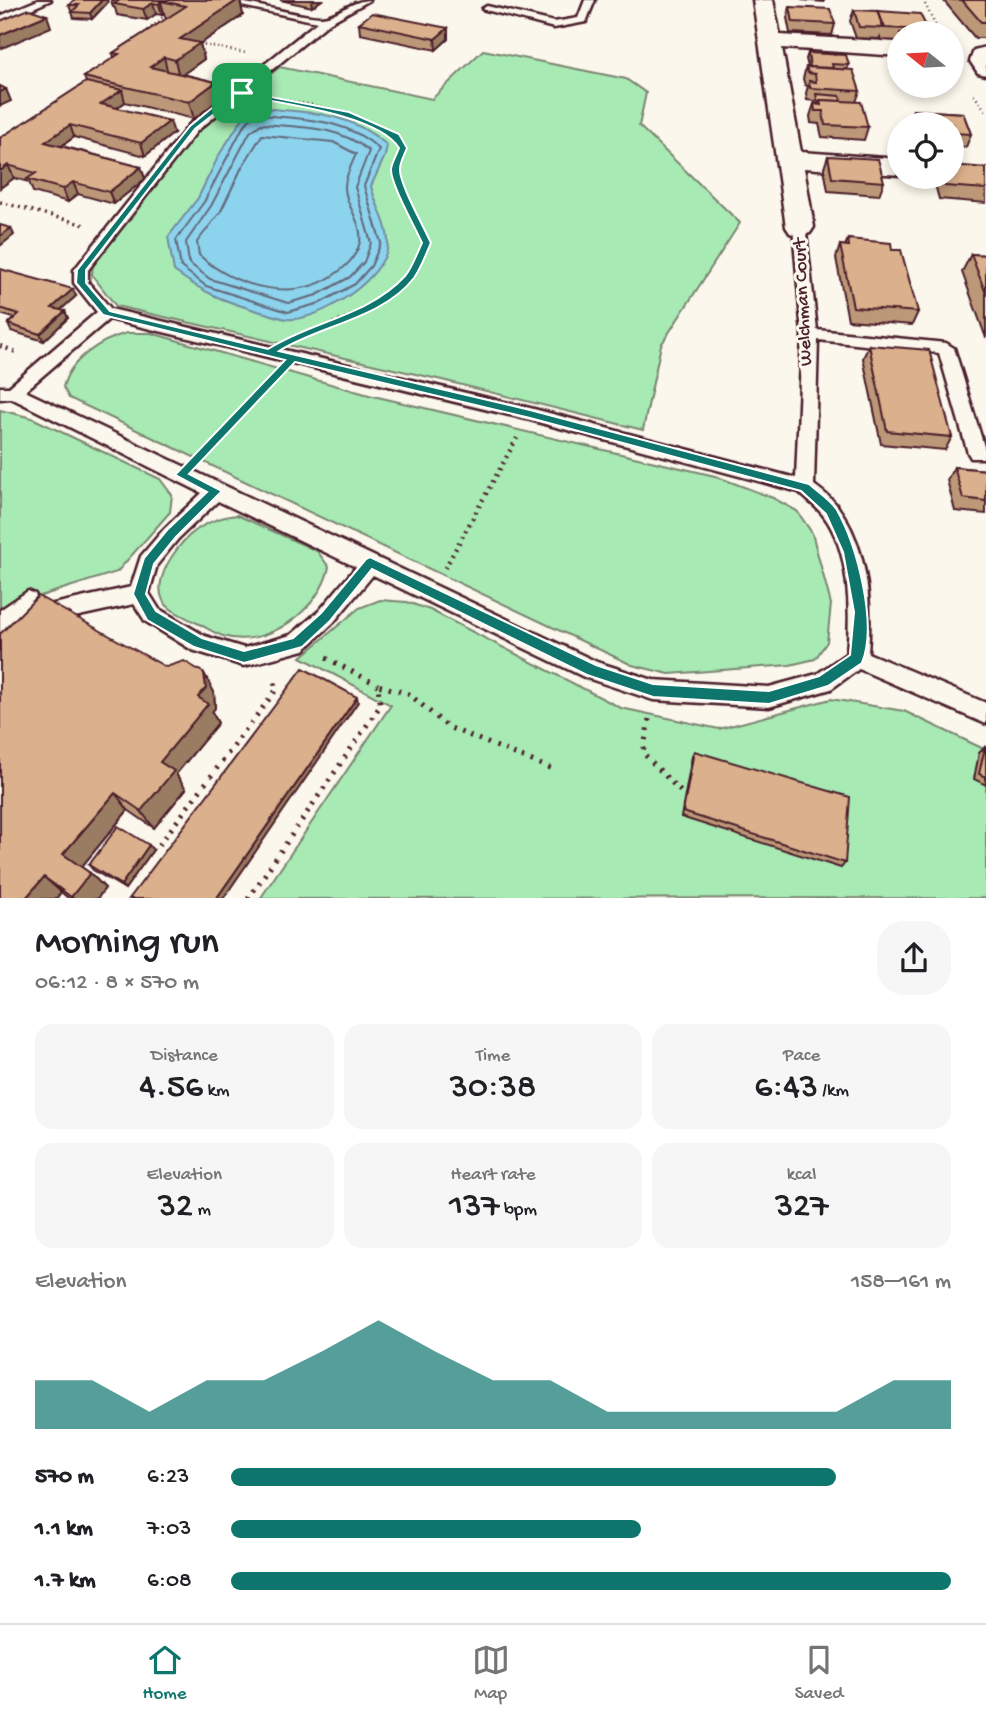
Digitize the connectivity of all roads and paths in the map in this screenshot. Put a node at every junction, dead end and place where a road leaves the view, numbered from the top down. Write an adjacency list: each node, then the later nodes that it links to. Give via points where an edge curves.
1 (46, 0): 9 (lane)
2 (218, 0): 10 (lane)
3 (365, 0): 10 (lane)
4 (590, 0): 7 (lane, via 582,20 554,25)
5 (763, 0): 12 (street, Welchman Court)
6 (923, 0): 11 (path)
7 (487, 9)
8 (172, 10): 13 (path)
9 (0, 20)
10 (325, 21): 17 (lane)
11 (933, 21)
12 (770, 41): 14 (street); 18 (street, Welchman Court)
13 (134, 43)
14 (887, 48)
15 (986, 54): 16 (street, via 981,61)
16 (986, 68)
17 (236, 92): 22 (lane, via 192,128); 25 (path, via 346,114 396,136 403,148 396,168 397,183 426,243 410,276 381,300)
18 (789, 159): 19 (street); 21 (street, Welchman Court)
19 (887, 166)
20 (0, 202): 22 (path)
21 (800, 227): 24 (lane, Welchman Court)
22 (109, 232): 23 (lane, via 81,270 81,283)
23 (106, 313): 25 (lane); 27 (lane)
24 (810, 334): 29 (lane, via 946,348); 31 (lane, Welchman Court)
25 (270, 353): 26 (lane)
26 (293, 359): 28 (lane); 30 (path)
27 (6, 393): 30 (lane)
28 (530, 414): 31 (lane); 35 (path)
29 (978, 453)
30 (181, 475): 32 (lane)
31 (805, 487): 41 (lane, via 831,511 850,552 861,612)
32 (216, 491): 33 (lane); 34 (lane, via 148,562)
33 (370, 563): 35 (lane); 39 (lane, via 326,617)
34 (139, 594): 36 (lane); 40 (lane, via 152,615 199,643 244,657)
35 (431, 594): 43 (lane, via 592,670)
36 (33, 617): 37 (lane, via 27,600); 38 (lane)
37 (2, 620)
38 (0, 641)
39 (297, 643): 40 (lane); 42 (path)
40 (270, 650): 47 (path, via 276,690 188,813)
41 (857, 658): 43 (lane, via 823,682 769,697); 44 (lane)
42 (378, 685): 45 (path, via 409,694 448,727); 48 (path, via 380,706)
43 (653, 690): 46 (path, via 643,753)
44 (986, 714)
45 (557, 771)
46 (685, 796)
47 (159, 845)
48 (248, 898)

